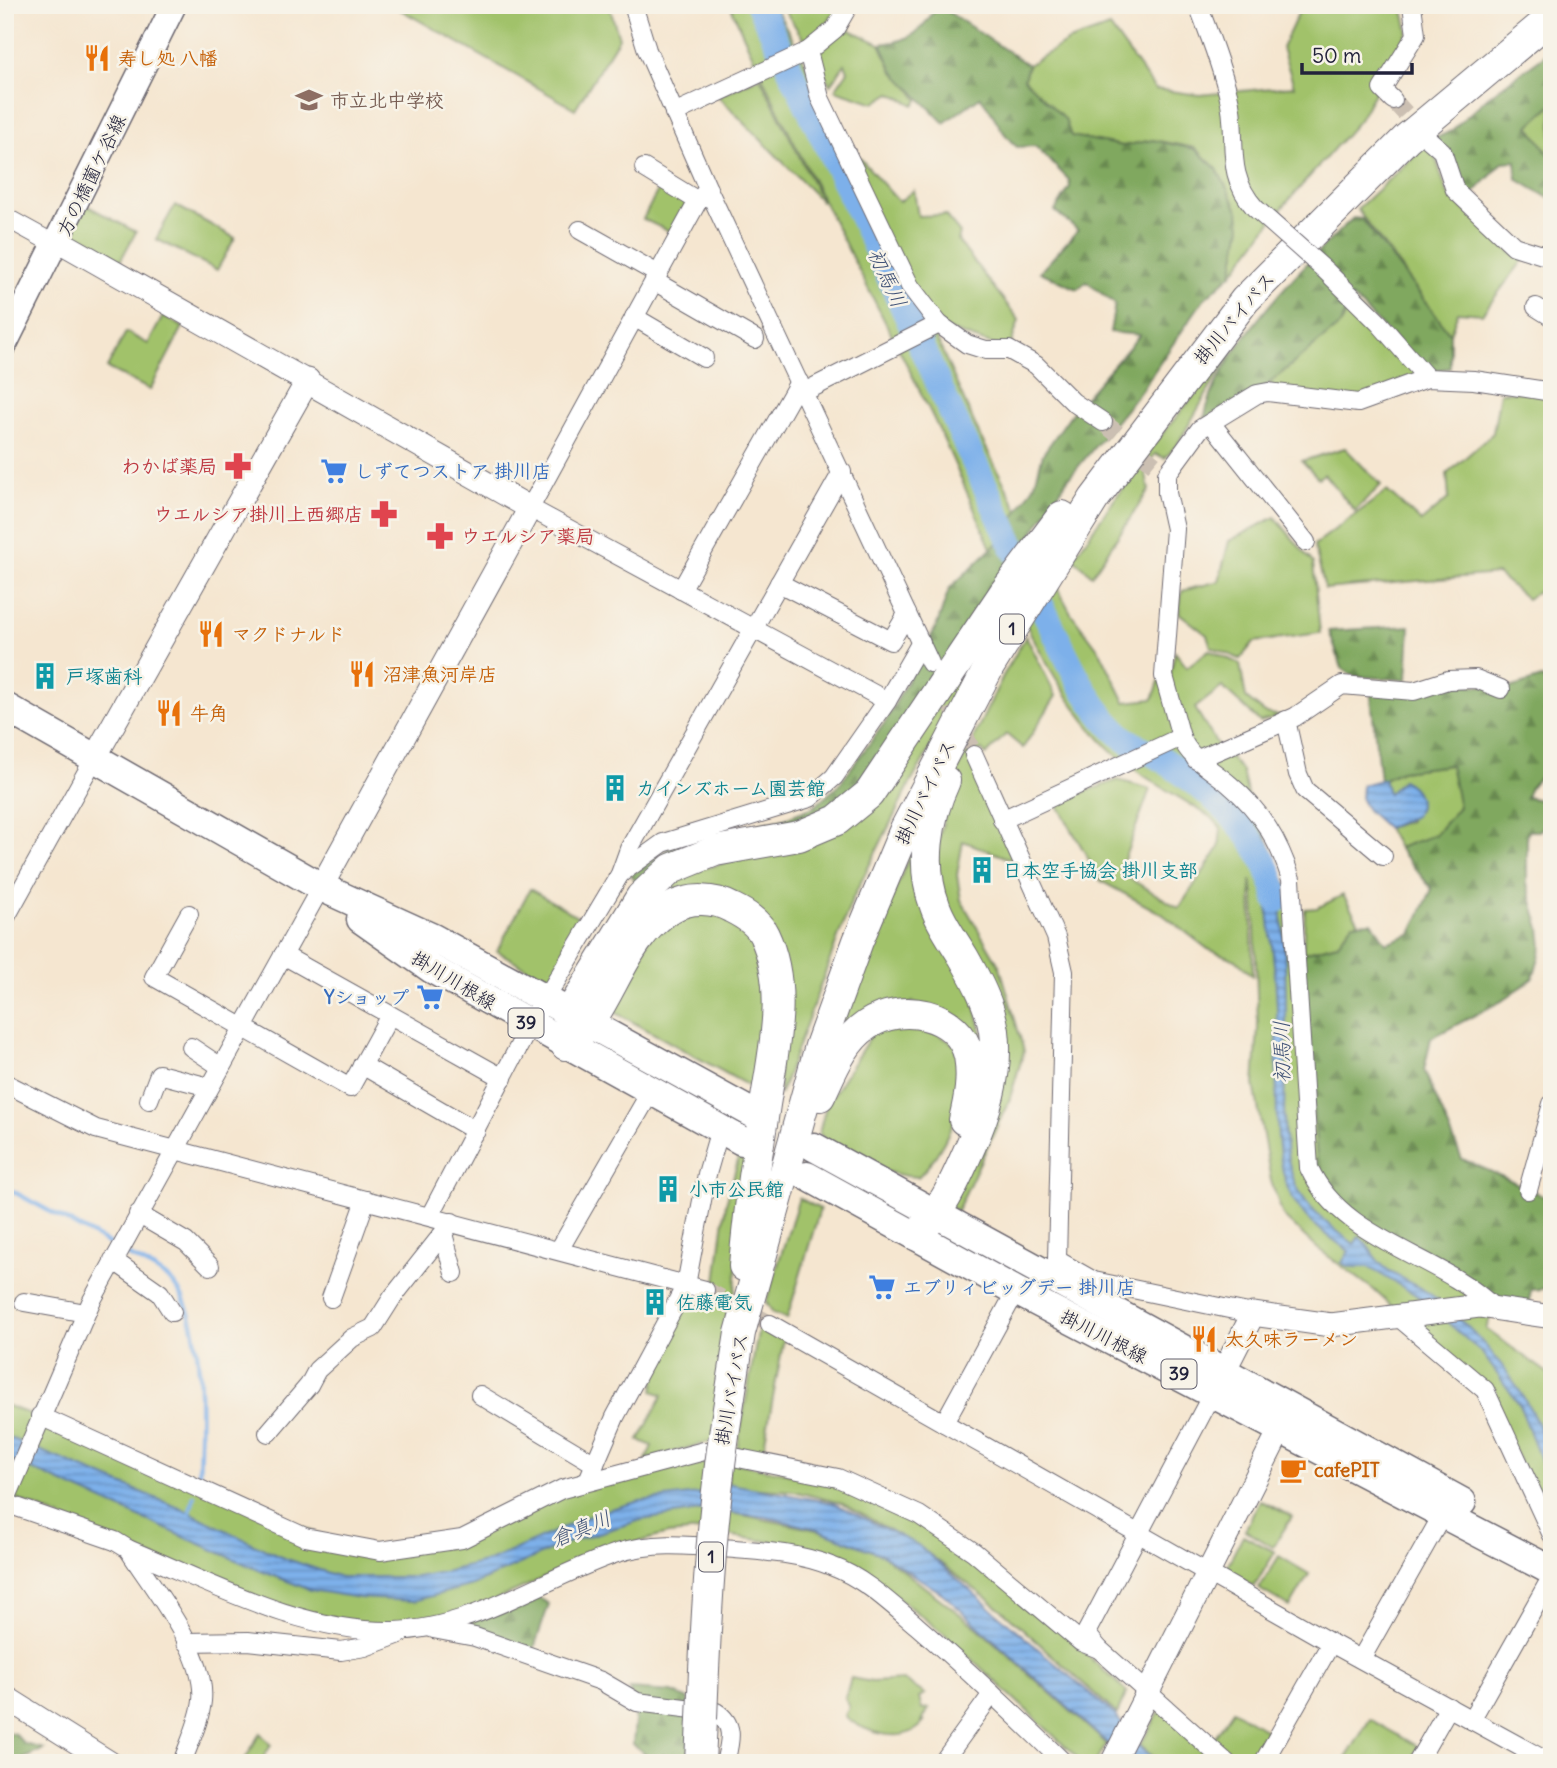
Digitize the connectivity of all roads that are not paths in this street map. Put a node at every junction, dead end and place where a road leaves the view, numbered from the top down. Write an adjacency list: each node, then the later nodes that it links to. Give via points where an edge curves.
1 (174, 5): 15 (main road, 方の橋薗ケ谷線)
2 (633, 5): 9 (street)
3 (849, 5): 7 (street, via 835,29)
4 (1198, 5): 26 (street, bridge, via 1229,96 1235,174 1241,192 1379,323)
5 (1412, 5): 8 (street, via 1416,35 1382,89)
6 (1552, 17): 18 (highway, 掛川バイパス / 1, via 1407,138)
7 (804, 53): 9 (street); 22 (street, via 820,98)
8 (1393, 100)
9 (674, 113): 12 (street)
10 (1427, 138): 16 (street, via 1442,151 1455,190 1514,246)
11 (644, 168): 12 (street)
12 (703, 195): 17 (street); 28 (street)
13 (5, 217): 15 (street)
14 (579, 230): 17 (street)
15 (58, 243): 24 (main road, 方の橋薗ケ谷線); 27 (street)
16 (1552, 258)
17 (656, 278): 20 (street); 23 (street)
18 (1245, 300): 37 (highway, 掛川バイパス / 1, via 1094,499); 57 (highway, via 1205,336 1132,423 1004,593 869,794 837,820 799,836 715,851 671,869 641,897)
19 (1536, 307): 21 (street)
20 (634, 317): 25 (street); 33 (street)
21 (1552, 317)
22 (934, 327): 28 (street); 30 (street, via 986,350 1009,350 1036,365 1073,402)
23 (755, 339)
24 (5, 344)
25 (704, 358)
26 (1427, 378): 29 (street); 31 (street, via 1359,403 1257,394)
27 (308, 380): 33 (street); 48 (street)
28 (802, 387): 32 (street); 36 (street)
29 (1552, 392)
30 (1103, 422)
31 (1211, 423): 34 (street); 46 (street, via 1160,469 1175,528 1164,676)
32 (842, 472): 35 (street); 38 (street)
33 (530, 508): 36 (street); 53 (street)
34 (1306, 542)
35 (779, 583): 38 (street, via 891,641); 39 (street)
36 (681, 590): 39 (street)
37 (1026, 606): 79 (highway, via 941,789 928,835 926,874 935,907 982,989 994,1030 995,1071 978,1131); 100 (highway, 掛川バイパス / 1, via 905,829 858,941 793,1133)
38 (907, 614): 40 (street)
39 (752, 629): 43 (street); 52 (street, via 629,849)
40 (921, 642): 41 (street); 43 (street)
41 (930, 663)
42 (1501, 689): 45 (street, via 1476,679 1448,680 1414,691 1342,685)
43 (887, 701): 52 (street, via 834,777 810,798 663,843)
44 (5, 707): 48 (main road, 掛川川根線 / 39)
45 (1286, 720): 49 (street); 51 (street, via 1297,774 1305,790)
46 (1176, 739): 49 (street); 50 (street)
47 (974, 755): 50 (street)
48 (95, 757): 53 (main road, 掛川川根線 / 39); 55 (street)
49 (1196, 760): 93 (street, via 1257,810 1277,842 1291,879 1308,1168 1319,1190 1364,1228 1473,1287)
50 (1002, 820): 96 (street, via 1056,937 1064,972 1057,1260 1094,1281)
51 (1383, 856)
52 (620, 874): 57 (street)
53 (321, 887): 56 (street); 57 (main road, 掛川川根線 / 39, via 433,938); 59 (main road, 掛川川根線 / 39, via 432,969)
54 (189, 914): 60 (street, via 154,977)
55 (5, 919)
56 (284, 955): 58 (street); 60 (street)
57 (568, 1013): 59 (street); 61 (highway); 71 (main road, 掛川川根線 / 39); 100 (highway, via 626,956 646,927 674,906 701,899 726,904 748,916 763,932 774,962 778,1015 747,1222)
58 (390, 1015): 63 (street); 65 (street)
59 (530, 1025): 61 (main road, 掛川川根線 / 39); 65 (street)
60 (244, 1027): 63 (street, via 350,1087); 64 (street)
61 (566, 1045): 68 (main road, 掛川川根線 / 39)
62 (191, 1047): 64 (street)
63 (362, 1065): 72 (street)
64 (221, 1067): 67 (street)
65 (503, 1078): 72 (street)
66 (5, 1083): 75 (street, via 96,1129)
67 (209, 1087): 69 (street, via 159,1074); 75 (street)
68 (651, 1091): 73 (main road, 掛川川根線 / 39); 84 (street)
69 (149, 1100)
70 (1552, 1104): 77 (street)
71 (752, 1113)
72 (476, 1131): 81 (street)
73 (731, 1135): 88 (street, via 707,1174)
74 (814, 1147): 79 (main road, 掛川川根線 / 39)
75 (172, 1151): 78 (street); 80 (street)
76 (807, 1176): 83 (main road, 掛川川根線 / 39)
77 (1528, 1190)
78 (366, 1199): 81 (street); 91 (street)
79 (929, 1210): 83 (highway); 100 (highway, via 963,1125 972,1087 969,1056 942,1021 909,1011 895,1012 866,1025 837,1060 813,1112); 101 (main road, 掛川川根線 / 39)
80 (138, 1214): 85 (street); 86 (street, via 186,1242)
81 (430, 1216): 82 (street)
82 (447, 1228): 84 (street); 87 (street); 106 (street, via 373,1328 352,1338 317,1370)
83 (915, 1235): 90 (main road, 掛川川根線 / 39)
84 (559, 1250): 88 (street)
85 (113, 1260): 94 (street); 95 (street, via 160,1293)
86 (210, 1266)
87 (454, 1273)
88 (687, 1285): 89 (street); 107 (street, via 615,1417)
89 (705, 1290)
90 (1016, 1291): 101 (main road, 掛川川根線 / 39); 104 (street)
91 (331, 1298)
92 (24, 1301): 94 (street)
93 (1487, 1307): 97 (street); 98 (street)
94 (86, 1312): 103 (street)
95 (172, 1312)
96 (1253, 1314): 97 (street, via 1331,1325); 101 (street)
97 (1404, 1314): 111 (street, via 1485,1390)
98 (1552, 1317)
99 (770, 1324): 104 (street)
100 (740, 1333): 128 (highway, 掛川バイパス / 1, bridge, via 720,1454)
101 (1218, 1382): 105 (main road, 掛川川根線 / 39); 110 (street); 113 (main road, 掛川川根線 / 39)
102 (480, 1395): 107 (street)
103 (39, 1419): 107 (street, via 305,1537 380,1551 462,1539); 108 (street)
104 (944, 1423): 110 (street)
105 (1281, 1428): 109 (main road, 掛川川根線 / 39); 114 (street)
106 (268, 1433)
107 (591, 1472): 119 (street, via 704,1451 838,1478 919,1516 974,1552 1081,1642)
108 (6, 1498): 112 (street)
109 (1443, 1514): 115 (main road, 掛川川根線 / 39); 120 (street)
110 (1138, 1531): 114 (street); 119 (street, via 1086,1633)
111 (1552, 1535)
112 (128, 1549): 116 (street, via 292,1615 347,1628); 117 (street)
113 (1552, 1551)
114 (1208, 1570): 118 (street); 123 (street)
115 (1552, 1574): 125 (street)
116 (419, 1628): 117 (street, via 341,1651 248,1641); 121 (street, via 534,1590 618,1553 670,1544 780,1552 831,1566 868,1585); 129 (street, via 475,1637 601,1681 637,1702 716,1712 727,1719 732,1732)
117 (186, 1642): 127 (street, via 202,1682 202,1704)
118 (1331, 1643): 120 (street); 134 (street)
119 (1099, 1649): 123 (street)
120 (1361, 1659): 124 (street)
121 (992, 1694): 130 (street); 131 (street)
122 (5, 1697): 126 (street)
123 (1144, 1699): 132 (street); 133 (street)
124 (1449, 1707): 125 (street); 135 (street)
125 (1471, 1720): 136 (street)
126 (110, 1763)
127 (182, 1763)
128 (700, 1763)
129 (725, 1763)
130 (942, 1763)
131 (1064, 1763)
132 (1112, 1763)
133 (1227, 1763)
134 (1263, 1763)
135 (1417, 1763)
136 (1550, 1763)

